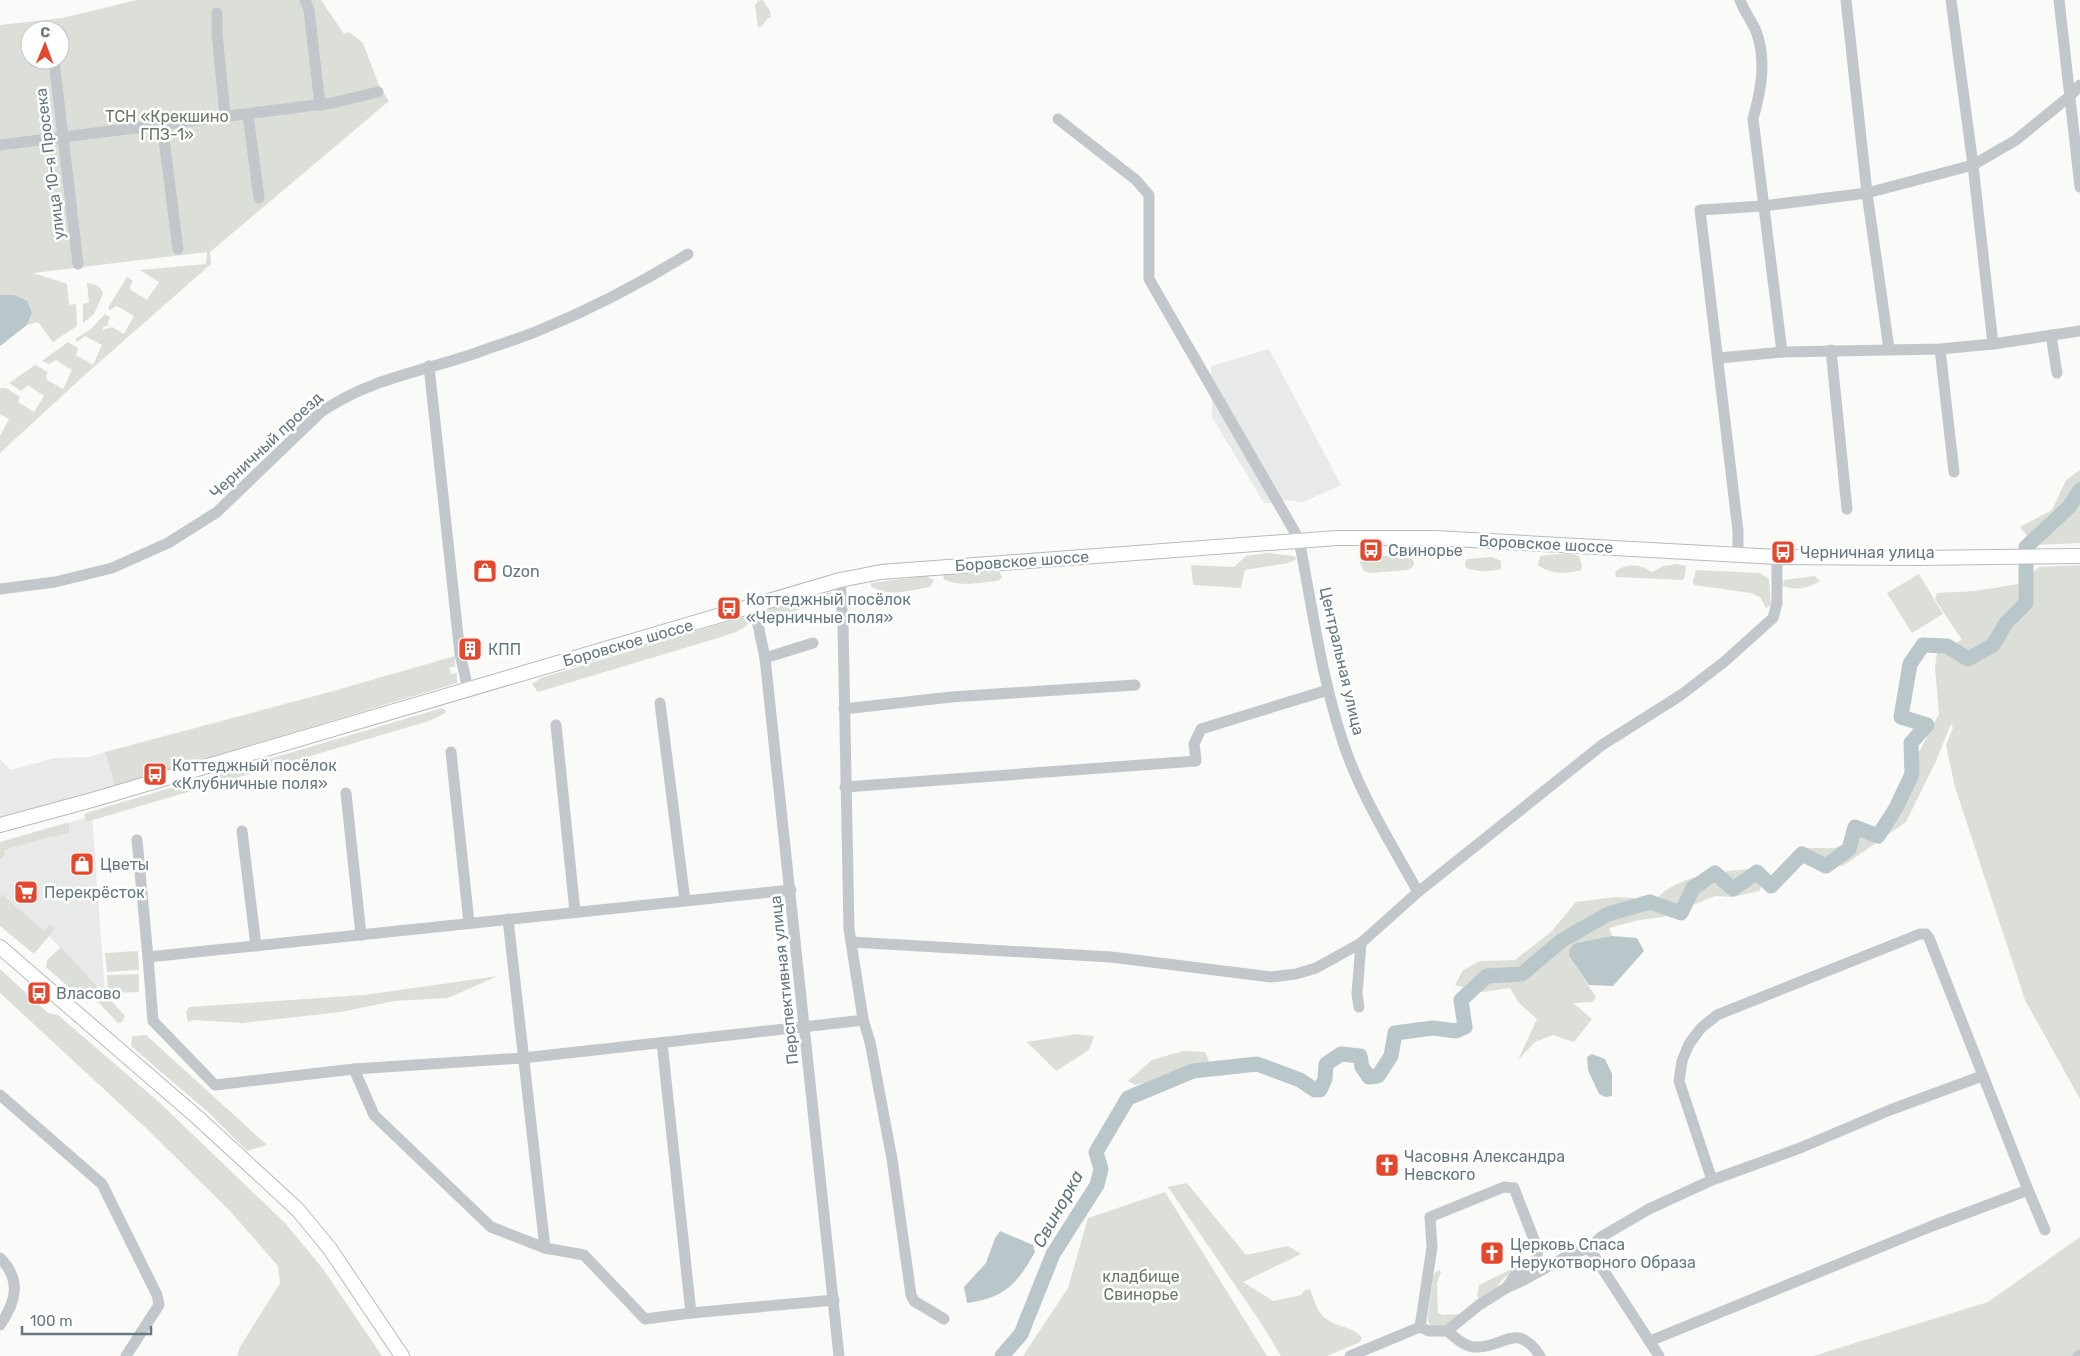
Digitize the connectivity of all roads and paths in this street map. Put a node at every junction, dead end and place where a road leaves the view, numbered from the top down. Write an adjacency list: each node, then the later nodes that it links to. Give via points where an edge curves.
1 (306, 0): 11 (street)
2 (1740, 0): 22 (street, via 1755,31 1761,58 1761,91 1753,119)
3 (1846, 0): 20 (street)
4 (1951, 0): 18 (street)
5 (2059, 0): 10 (street)
6 (217, 13): 13 (street)
7 (55, 70): 16 (street, улица 10-я Просека)
8 (2080, 85): 10 (street)
9 (378, 92): 11 (street)
10 (2070, 96): 18 (street, via 2016,140); 19 (street)
11 (320, 105): 12 (street)
12 (248, 114): 13 (street); 21 (street)
13 (225, 116): 15 (street)
14 (1058, 119): 38 (street, Центральная улица, via 1136,180 1149,195 1149,279)
15 (162, 124): 16 (street); 23 (street)
16 (63, 137): 17 (street); 25 (street, улица 10-я Просека)
17 (0, 145)
18 (1973, 165): 20 (street); 28 (street)
19 (2080, 186)
20 (1867, 194): 22 (street); 29 (street)
21 (259, 198)
22 (1763, 206): 32 (street); 33 (street, via 1700,210)
23 (178, 249)
24 (688, 254): 34 (street, Черничный проезд, via 645,281 540,331)
25 (78, 264)
26 (2080, 331): 27 (street)
27 (2051, 335): 28 (street); 35 (street)
28 (1993, 344): 30 (street)
29 (1889, 349): 30 (street); 31 (street)
30 (1940, 349): 36 (street)
31 (1831, 350): 32 (street); 37 (street)
32 (1782, 352): 33 (street)
33 (1718, 358): 39 (street)
34 (429, 366): 43 (street, Черничный проезд, via 368,386 321,412 217,512 168,543 105,570 55,582); 48 (street, via 460,654)
35 (2057, 373)
36 (1954, 472)
37 (1847, 509)
38 (1297, 540): 39 (main road, Боровское шоссе, via 1435,538); 42 (main road, Боровское шоссе, via 910,569); 49 (street, Центральная улица)
39 (1738, 555): 41 (main road, Боровское шоссе)
40 (2080, 556): 41 (main road, Боровское шоссе)
41 (1777, 557): 60 (street, via 1777,603 1773,618 1724,662 1681,695 1602,745)
42 (840, 580): 44 (main road, Боровское шоссе); 51 (street)
43 (0, 589)
44 (754, 606): 46 (street, Перспективная улица); 48 (main road, Боровское шоссе)
45 (813, 643): 46 (street)
46 (765, 658): 59 (street, Перспективная улица)
47 (1135, 685): 51 (street, via 951,697)
48 (468, 689): 56 (main road, Боровское шоссе)
49 (1328, 690): 54 (street, via 1201,730 1194,744 1196,761); 60 (street, Центральная улица, via 1348,758)
50 (660, 704): 61 (street)
51 (844, 709): 54 (street)
52 (556, 725): 62 (street)
53 (451, 752): 64 (street)
54 (845, 787): 66 (street)
55 (346, 793): 65 (street)
56 (0, 826)
57 (242, 831): 68 (street)
58 (137, 840): 70 (street)
59 (791, 890): 61 (street); 73 (street, Перспективная улица)
60 (1418, 892): 67 (street)
61 (685, 901): 62 (street)
62 (575, 912): 63 (street)
63 (508, 919): 64 (street); 75 (street)
64 (469, 923): 65 (street)
65 (361, 935): 68 (street)
66 (851, 942): 67 (street, via 1111,957 1271,977 1316,968); 88 (street, via 863,1019 892,1159 911,1295 914,1301)
67 (1361, 943): 71 (street)
68 (256, 946): 70 (street)
69 (0, 947): 94 (main road, via 197,1117 298,1210 330,1249)
70 (148, 957): 76 (street, via 153,1020 215,1085)
71 (1359, 1007)
72 (856, 1020): 73 (street)
73 (805, 1026): 74 (street); 86 (street, Перспективная улица)
74 (662, 1043): 75 (street); 87 (street)
75 (523, 1058): 76 (street); 82 (street)
76 (354, 1069): 82 (street, via 374,1115 459,1198 491,1227)
77 (1982, 1076): 79 (street); 79 (street, via 1930,938 1920,934 1716,1015 1702,1028 1689,1044 1678,1080); 80 (street)
78 (0, 1095): 93 (street, via 102,1184 157,1295 159,1305)
79 (1712, 1180): 83 (street, via 1649,1209)
80 (2028, 1190): 81 (street); 92 (street)
81 (2046, 1230)
82 (545, 1248): 87 (street, via 584,1255 645,1319)
83 (1589, 1248): 85 (street); 92 (street)
84 (0, 1258): 89 (street, via 10,1269 14,1287 12,1306)
85 (1506, 1288): 90 (street, via 1517,1273 1536,1260 1538,1253 1517,1193 1509,1187 1430,1217 1432,1247); 91 (street)
86 (834, 1300): 87 (street); 95 (street, Перспективная улица)
87 (691, 1313)
88 (944, 1319)
89 (0, 1325)
90 (1420, 1327): 91 (street, via 1429,1331); 96 (street)
91 (1446, 1331): 97 (street, via 1464,1345 1477,1348 1508,1337 1517,1338 1535,1348)
92 (1650, 1341): 98 (street)
93 (126, 1356)
94 (402, 1356)
95 (839, 1356)
96 (1350, 1356)
97 (1540, 1356)
98 (1659, 1356)

